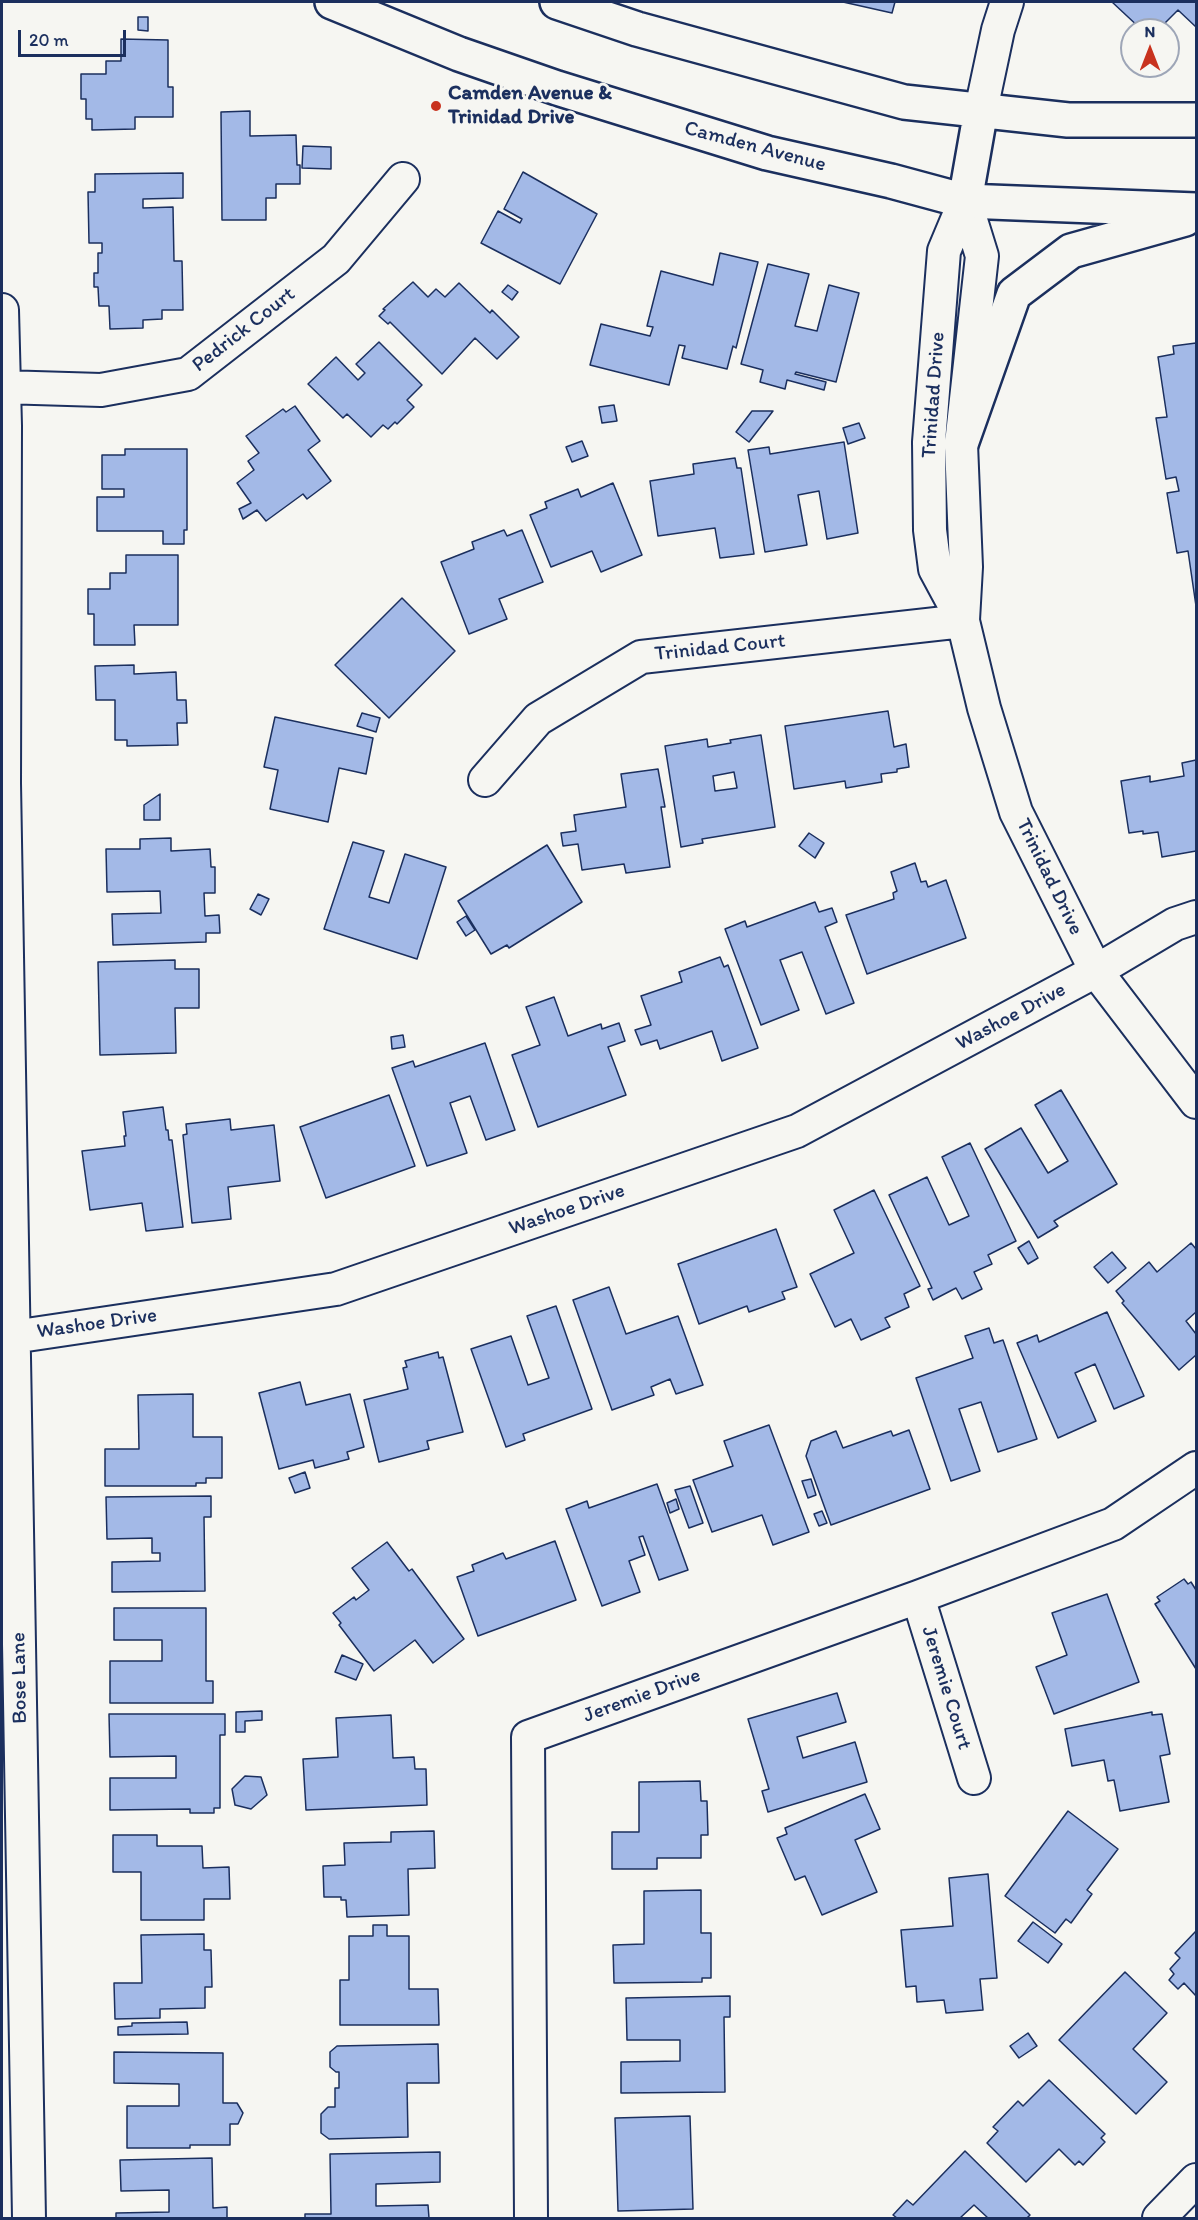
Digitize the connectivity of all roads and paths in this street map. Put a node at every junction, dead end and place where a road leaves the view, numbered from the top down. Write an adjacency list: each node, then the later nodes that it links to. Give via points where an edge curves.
1 (332, 2): 7 (main road, Camden Avenue, via 459,54 557,88 767,153)
2 (557, 2): 4 (main road, via 637,29 904,102)
3 (1007, 2): 4 (street, Trinidad Drive)
4 (981, 110): 5 (main road, via 1068,120); 7 (main road, Trinidad Drive)
5 (1197, 120)
6 (403, 179): 11 (street, Pedrick Court, via 336,259 188,374 101,390)
7 (964, 201): 8 (main road, Camden Avenue); 12 (street, Trinidad Drive, via 982,256); 13 (street, Trinidad Drive, via 944,251 929,442 930,530 935,569)
8 (1197, 210)
9 (1197, 216): 12 (main road, via 1071,251 1014,294)
10 (2, 310): 11 (street, Bose Lane)
11 (2, 387): 15 (street, Bose Lane)
12 (961, 444): 13 (street, Trinidad Drive, via 966,567)
13 (963, 621): 14 (street, Trinidad Court, via 641,657 538,719); 17 (street, Trinidad Drive, via 984,708 1016,812)
14 (485, 780)
15 (3, 783): 19 (street, Bose Lane)
16 (1197, 917): 17 (street, Washoe Drive, via 1175,924)
17 (1096, 971): 18 (street, Trinidad Drive); 19 (street, Washoe Drive, via 797,1131 336,1289)
18 (1197, 1102)
19 (7, 1337): 23 (street, Bose Lane)
20 (1197, 1468): 21 (street, Jeremie Drive, via 1113,1524)
21 (918, 1597): 22 (street, Jeremie Court); 26 (street, Jeremie Drive, via 528,1737)
22 (974, 1778)
23 (12, 1822): 25 (street, Bose Lane)
24 (1197, 2180): 27 (street)
25 (29, 2218)
26 (531, 2218)
27 (1159, 2218)

